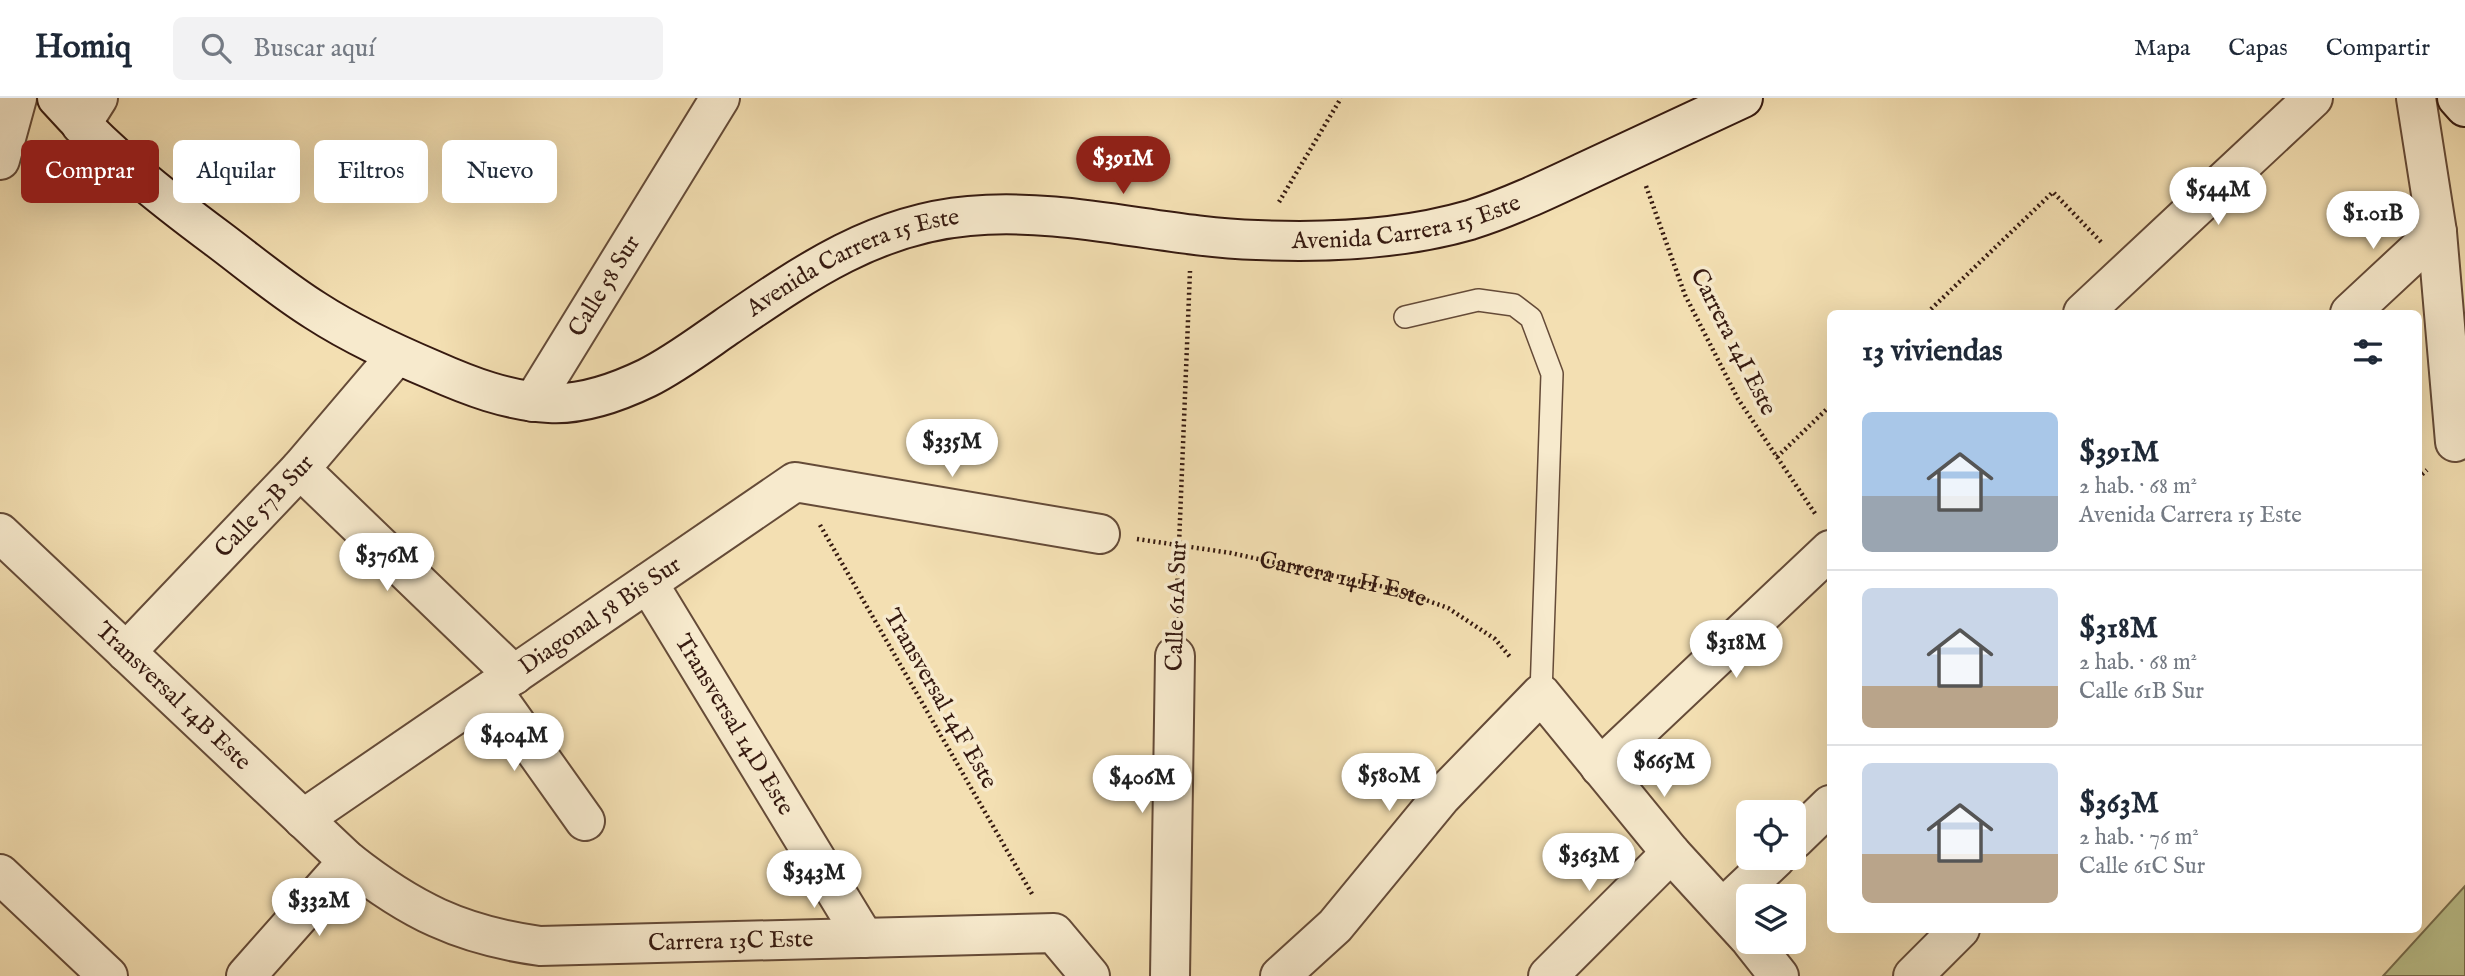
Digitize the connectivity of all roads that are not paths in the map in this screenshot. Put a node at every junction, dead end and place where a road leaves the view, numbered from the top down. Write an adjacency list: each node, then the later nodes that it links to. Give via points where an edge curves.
1 (17, 98): 9 (street)
2 (720, 98): 15 (street, Calle 58 Sur)
3 (1743, 98): 15 (street, Avenida Carrera 15 Este, via 1513,203 1418,232 1363,239 1256,240 1046,216 966,216 927,222 888,233 824,261 647,378 575,402)
4 (2313, 98): 11 (street)
5 (2416, 98): 10 (street)
6 (2457, 98): 8 (street)
7 (79, 107): 14 (street, Avenida Carrera 15 Este, via 162,198 314,310)
8 (2465, 107)
9 (0, 160)
10 (2437, 232): 12 (street); 16 (street)
11 (2086, 310)
12 (2353, 310)
13 (1405, 317): 25 (lane, via 1478,300 1514,305 1531,318 1552,374)
14 (397, 355): 15 (street, Avenida Carrera 15 Este, via 465,384); 17 (street, Calle 57B Sur)
15 (533, 402)
16 (2455, 442)
17 (300, 469): 22 (street, Calle 57B Sur); 24 (street)
18 (0, 533): 22 (street, Transversal 14B Este)
19 (1100, 534): 21 (street, Diagonal 58 Bis Sur, via 795,482)
20 (1827, 537): 26 (street)
21 (648, 583): 24 (street, Diagonal 58 Bis Sur); 38 (street, Transversal 14D Este)
22 (126, 652): 28 (street, Transversal 14B Este)
23 (1175, 656): 43 (street, Calle 61A Sur)
24 (503, 682): 28 (street, Diagonal 58 Bis Sur); 29 (street)
25 (1541, 694): 26 (street); 44 (street, via 1442,796 1335,926)
26 (1600, 767): 31 (street)
27 (1827, 808): 30 (street)
28 (303, 819): 32 (street, Transversal 14B Este)
29 (585, 821)
30 (1806, 828)
31 (1671, 853): 35 (street); 45 (street)
32 (348, 861): 38 (street, Carrera 13C Este, via 405,903 458,928 505,941 575,946); 41 (street)
33 (1763, 870): 35 (street)
34 (0, 874): 40 (street)
35 (1723, 908): 36 (street)
36 (1736, 923)
37 (1956, 933): 47 (street)
38 (864, 938): 42 (street, Carrera 13C Este, via 1054,933)
39 (1762, 954): 46 (street)
40 (108, 976)
41 (246, 976)
42 (1090, 976)
43 (1170, 976)
44 (1280, 976)
45 (1548, 976)
46 (1779, 976)
47 (1913, 976)

